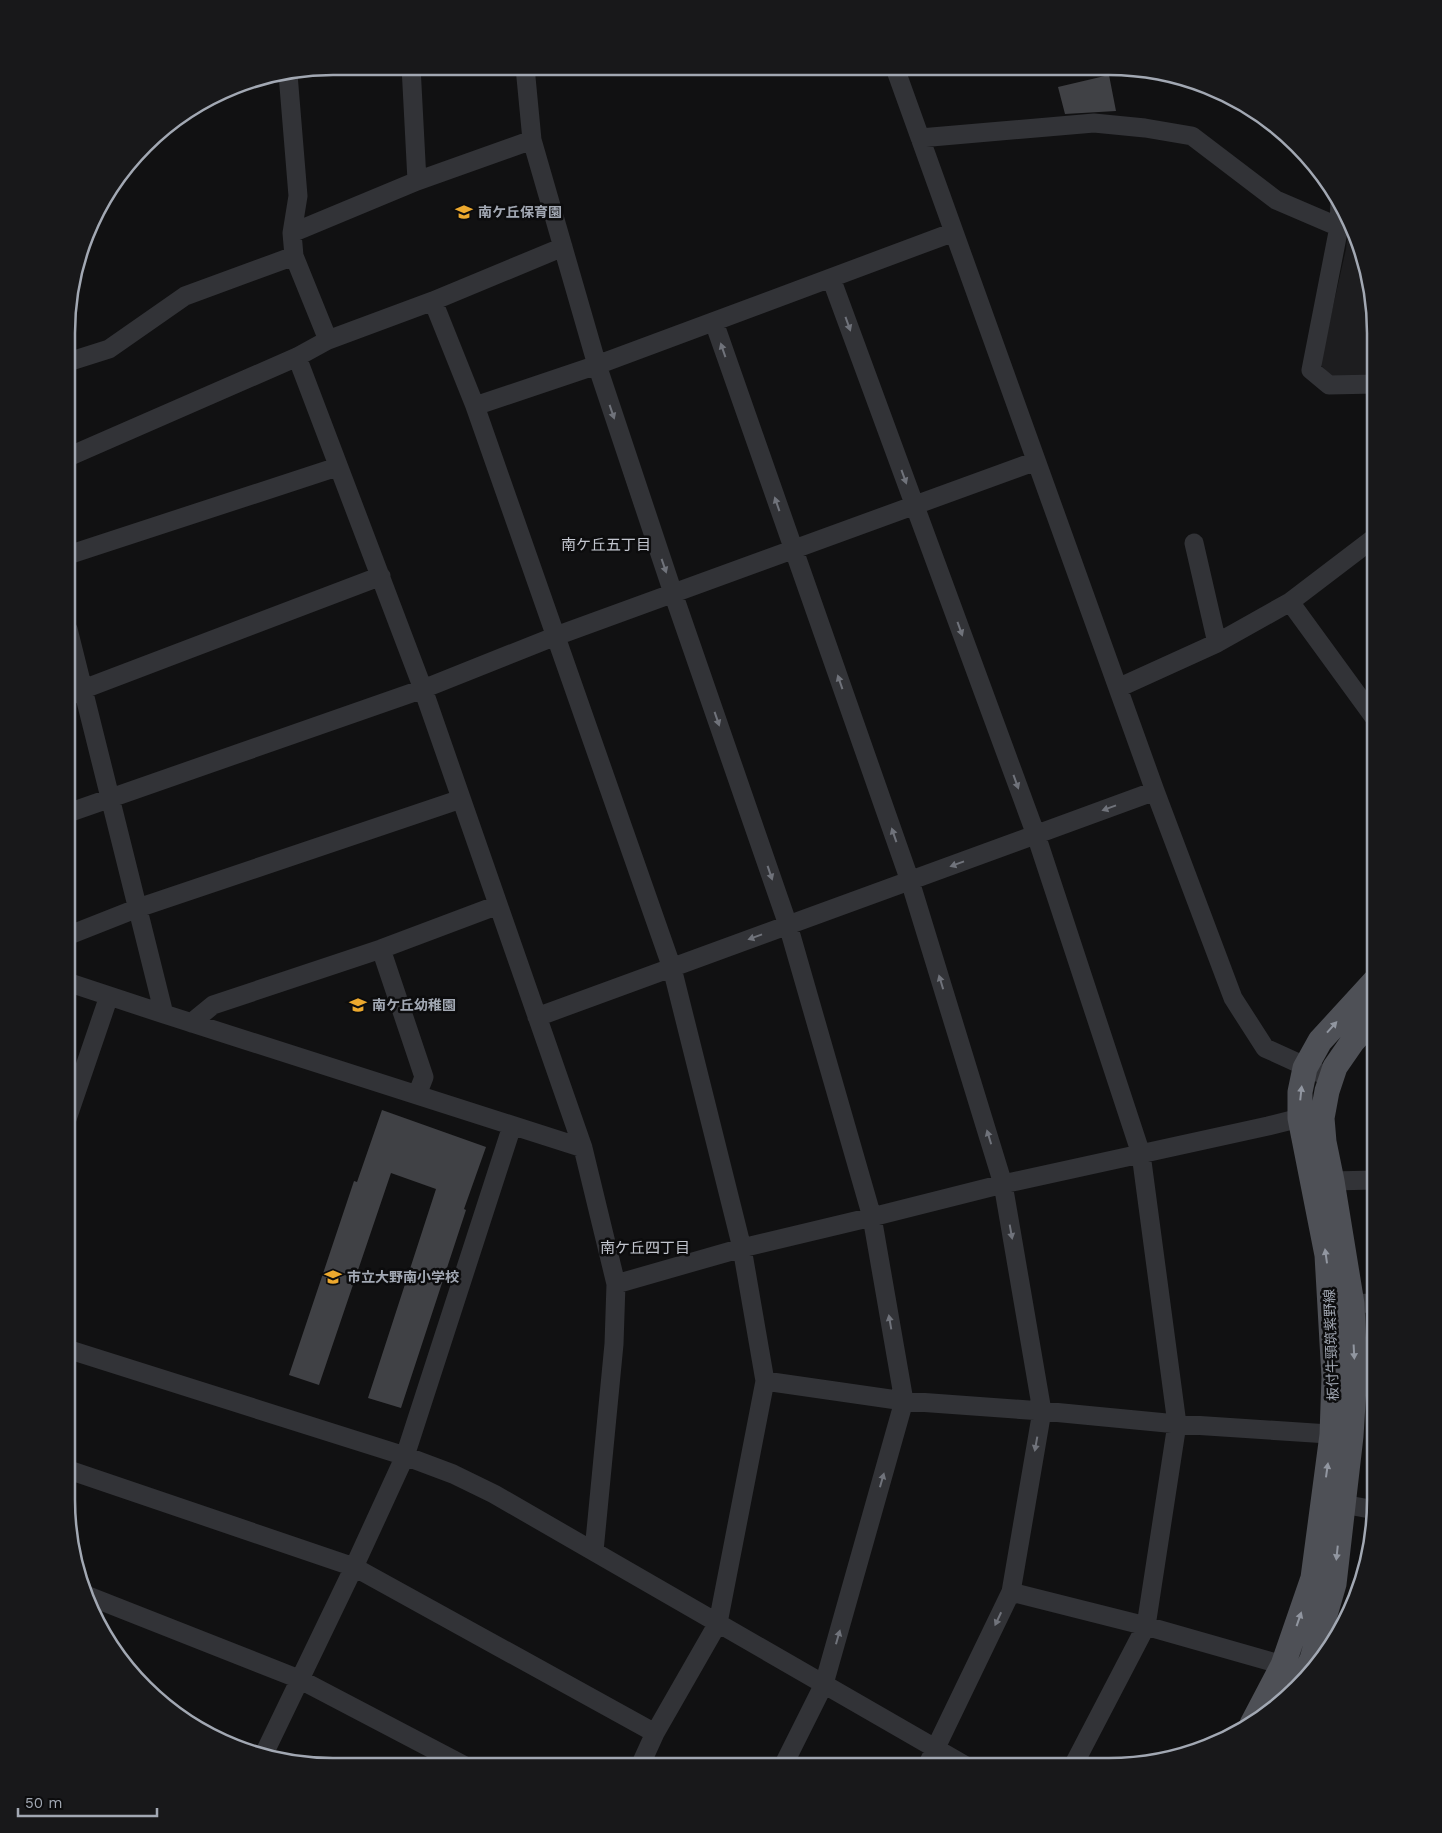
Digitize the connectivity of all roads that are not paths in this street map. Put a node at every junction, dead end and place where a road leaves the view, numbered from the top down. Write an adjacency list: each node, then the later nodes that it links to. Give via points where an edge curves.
1 (411, 75): 7 (street)
2 (526, 75): 6 (street)
3 (898, 75): 5 (street)
4 (288, 79): 10 (street, via 298,196)
5 (920, 138): 9 (street, via 1094,123 1192,136 1276,200); 11 (street)
6 (532, 140): 7 (street); 12 (street)
7 (417, 181): 10 (street)
8 (1339, 218): 9 (street)
9 (1339, 226): 21 (street, via 1310,370 1329,384)
10 (292, 232): 13 (street)
11 (954, 232): 14 (street); 24 (street)
12 (563, 248): 15 (street); 20 (street)
13 (294, 256): 17 (street); 19 (street, via 185,296 109,349)
14 (831, 278): 16 (street); 26 (street, one-way to 26)
15 (432, 301): 17 (street); 22 (street)
16 (714, 322): 20 (street); 29 (street, one-way to 16)
17 (328, 340): 18 (street)
18 (297, 357): 23 (street); 25 (street)
19 (75, 360)
20 (597, 365): 22 (street); 32 (street, one-way to 32)
21 (1367, 384)
22 (475, 406): 34 (street)
23 (75, 454)
24 (1036, 461): 26 (street); 36 (street)
25 (338, 467): 30 (street); 31 (street)
26 (915, 505): 29 (street); 44 (street, one-way to 44)
27 (1367, 543): 33 (street)
28 (1194, 544): 35 (street)
29 (793, 550): 32 (street); 45 (street, one-way to 29)
30 (75, 553)
31 (381, 576): 37 (street); 38 (street)
32 (673, 594): 34 (street); 48 (street, one-way to 48)
33 (1290, 602): 35 (street); 39 (street)
34 (556, 636): 37 (street); 51 (street)
35 (1217, 643): 36 (street)
36 (1118, 688): 40 (street)
37 (423, 689): 41 (street); 42 (street)
38 (75, 693): 41 (street)
39 (1367, 708)
40 (1155, 792): 44 (street, one-way to 44); 59 (street, via 1233,998 1265,1048)
41 (110, 798): 43 (street); 47 (street)
42 (461, 799): 46 (street); 47 (street)
43 (75, 810)
44 (1036, 835): 45 (street, one-way to 45); 66 (street)
45 (910, 881): 48 (street); 69 (street, one-way to 45)
46 (498, 905): 50 (street); 56 (street)
47 (138, 908): 49 (street); 55 (street)
48 (788, 925): 51 (street, one-way to 51); 70 (street)
49 (75, 933)
50 (380, 949): 57 (street, via 213,1005); 61 (street, via 424,1077)
51 (672, 968): 56 (street); 71 (street)
52 (75, 985): 54 (street)
53 (1367, 991): 59 (main road, 板付牛頸筑紫野線, one-way to 53, via 1320,1041)
54 (109, 996): 55 (street); 62 (street)
55 (164, 1014): 57 (street)
56 (537, 1017): 65 (street)
57 (191, 1023): 61 (street)
58 (1367, 1026): 60 (main road, 板付牛頸筑紫野線, via 1353,1041)
59 (1305, 1068): 60 (street); 63 (main road, 板付牛頸筑紫野線, one-way to 59, via 1300,1092)
60 (1331, 1078): 63 (main road, 板付牛頸筑紫野線)
61 (417, 1095): 64 (street)
62 (75, 1096)
63 (1311, 1118): 66 (street); 68 (main road, 板付牛頸筑紫野線, via 1324,1142); 73 (main road, 板付牛頸筑紫野線, one-way to 63, via 1327,1255)
64 (512, 1126): 65 (street); 80 (street)
65 (583, 1148): 72 (street)
66 (1141, 1154): 69 (street); 78 (street)
67 (1367, 1180): 68 (street)
68 (1332, 1181): 73 (main road, 板付牛頸筑紫野線)
69 (1003, 1184): 70 (street); 77 (street, one-way to 77)
70 (872, 1218): 71 (street); 76 (street, one-way to 70)
71 (742, 1248): 72 (street); 75 (street)
72 (616, 1284): 84 (street, via 614,1344)
73 (1352, 1304): 79 (main road, 板付牛頸筑紫野線, via 1334,1377)
74 (75, 1352): 80 (street)
75 (765, 1381): 76 (street); 88 (street)
76 (904, 1401): 77 (street); 92 (street, one-way to 76)
77 (1042, 1410): 78 (street); 86 (street, one-way to 86)
78 (1177, 1424): 79 (street); 89 (street)
79 (1341, 1435): 82 (main road, 板付牛頸筑紫野線)
80 (405, 1456): 84 (street, via 494,1494); 85 (street)
81 (75, 1472): 85 (street)
82 (1333, 1505): 83 (street); 90 (main road, 板付牛頸筑紫野線, via 1313,1578)
83 (1366, 1509)
84 (594, 1551): 88 (street)
85 (354, 1567): 91 (street); 94 (street)
86 (1010, 1592): 89 (street); 95 (street, one-way to 95)
87 (95, 1599): 91 (street)
88 (718, 1623): 92 (street); 94 (street)
89 (1146, 1626): 90 (street); 102 (street)
90 (1295, 1677): 93 (main road, 板付牛頸筑紫野線)
91 (299, 1679): 96 (street); 97 (street)
92 (824, 1684): 95 (street); 99 (street)
93 (1284, 1689)
94 (654, 1733): 98 (street)
95 (936, 1748): 100 (street); 101 (street)
96 (266, 1749)
97 (451, 1758)
98 (643, 1758)
99 (787, 1758)
100 (931, 1758)
101 (953, 1758)
102 (1076, 1758)

